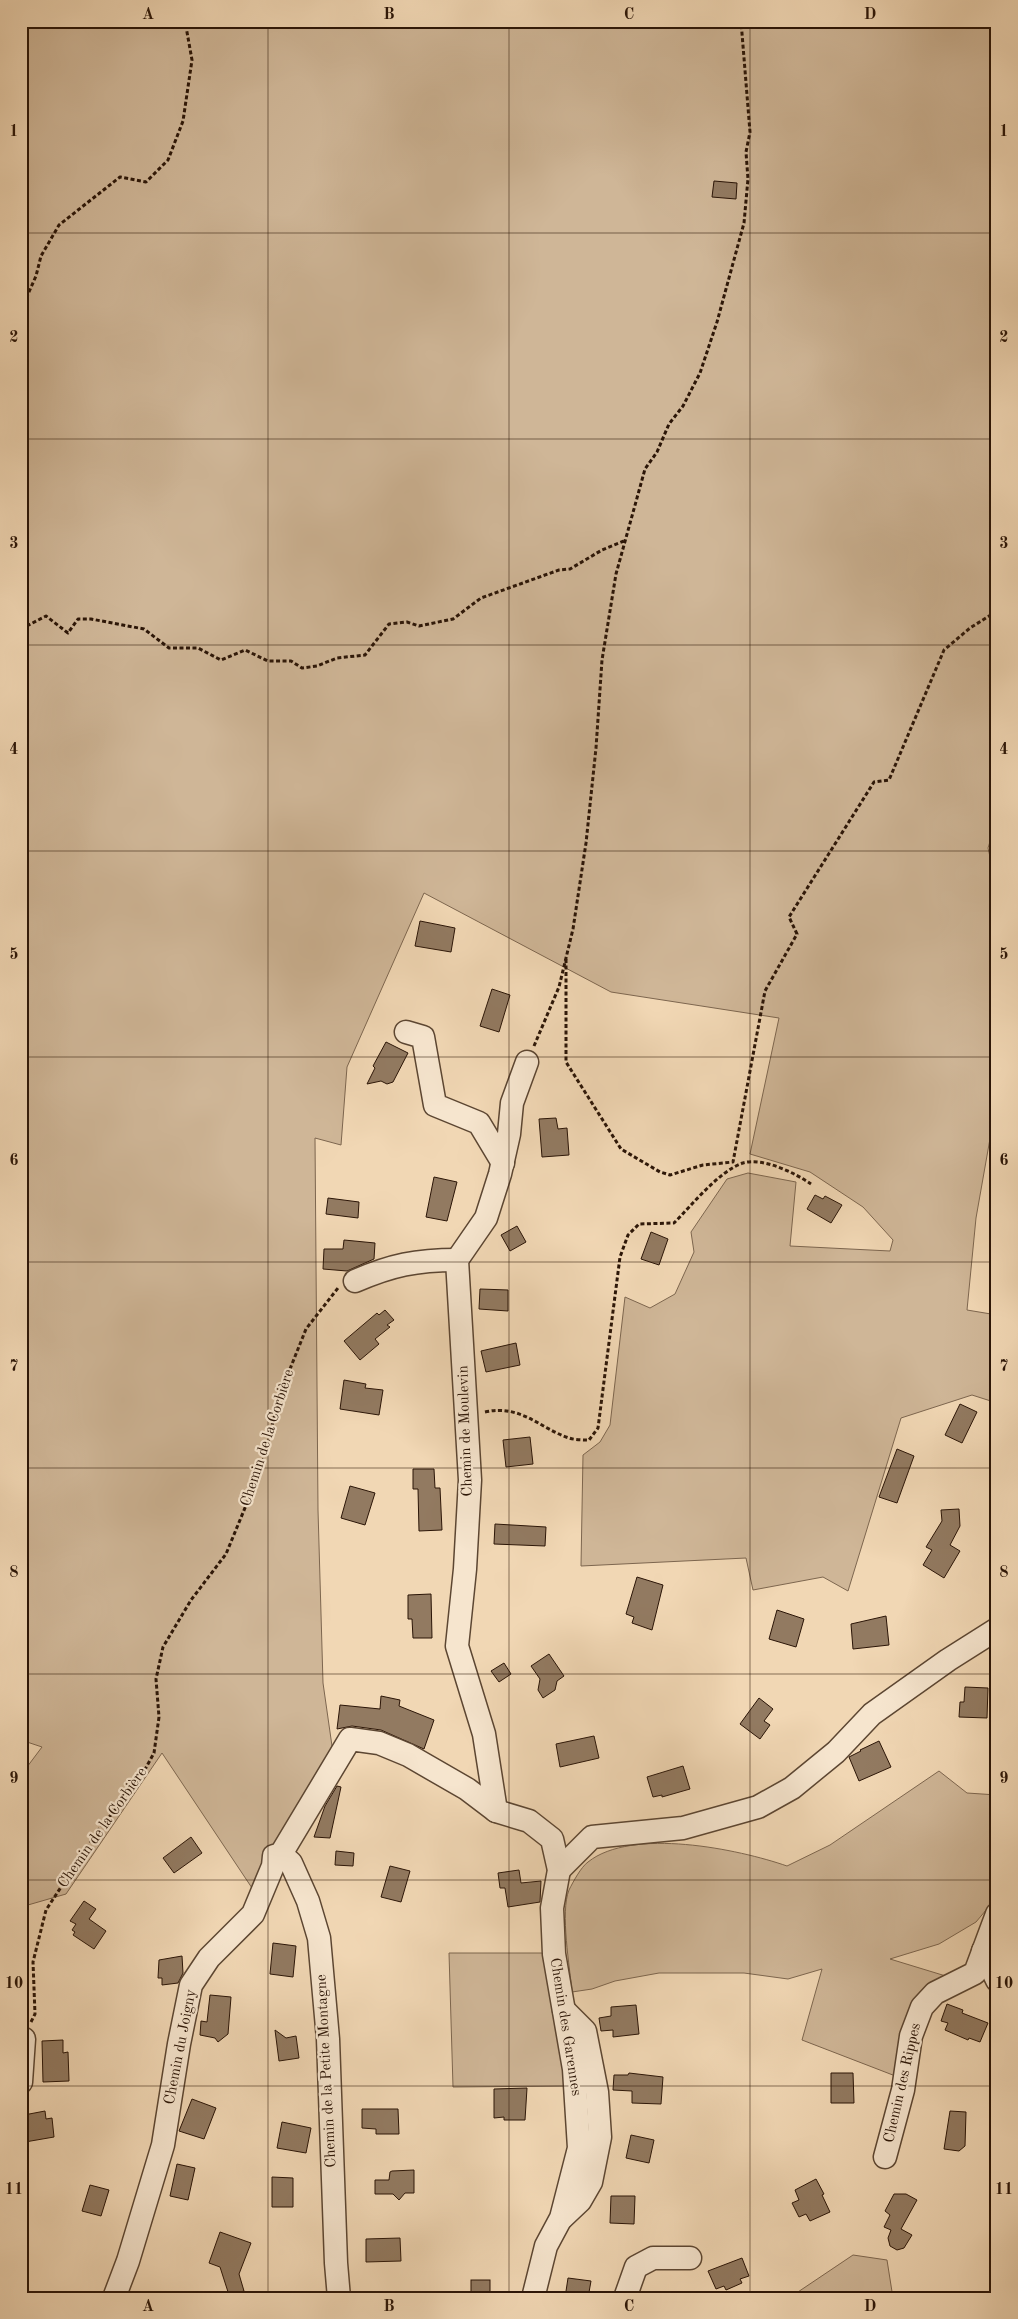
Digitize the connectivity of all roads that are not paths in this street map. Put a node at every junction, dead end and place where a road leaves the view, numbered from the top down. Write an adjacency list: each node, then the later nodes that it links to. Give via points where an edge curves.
1 (406, 1032): 3 (street, via 423,1037 435,1105 479,1123)
2 (527, 1062): 3 (street, via 512,1103)
3 (503, 1163): 4 (street, via 486,1218)
4 (456, 1260): 5 (street, via 424,1260 381,1270); 7 (street, Chemin de Moulevin, via 470,1480 457,1646 484,1734)
5 (355, 1281)
6 (997, 1629): 9 (street, via 872,1714 829,1758 792,1788 758,1807 683,1828 592,1837)
7 (496, 1811): 8 (street, Chemin du Joigny, via 467,1789 408,1755 379,1743 350,1739); 9 (street, Chemin du Joigny, via 529,1821 552,1839)
8 (281, 1854): 17 (street, Chemin du Joigny, via 274,1856 253,1914 210,1958 191,1985 163,2145); 18 (street, Chemin de la Petite Montagne, via 291,1863 308,1901 319,1938 328,2039)
9 (559, 1870): 19 (street, Chemin des Garennes, via 552,1908 554,1954 574,2069 579,2148 561,2218 546,2246)
10 (997, 1914): 11 (street, Chemin des Rippes)
11 (983, 1951): 12 (street); 15 (street, Chemin des Rippes, via 975,1973 935,1994 922,2007 911,2036 903,2090)
12 (997, 1980)
13 (24, 2039): 14 (street)
14 (21, 2082)
15 (885, 2157)
16 (690, 2258): 20 (street, via 654,2258 636,2267)
17 (114, 2298)
18 (339, 2298)
19 (533, 2298)
20 (625, 2298)

